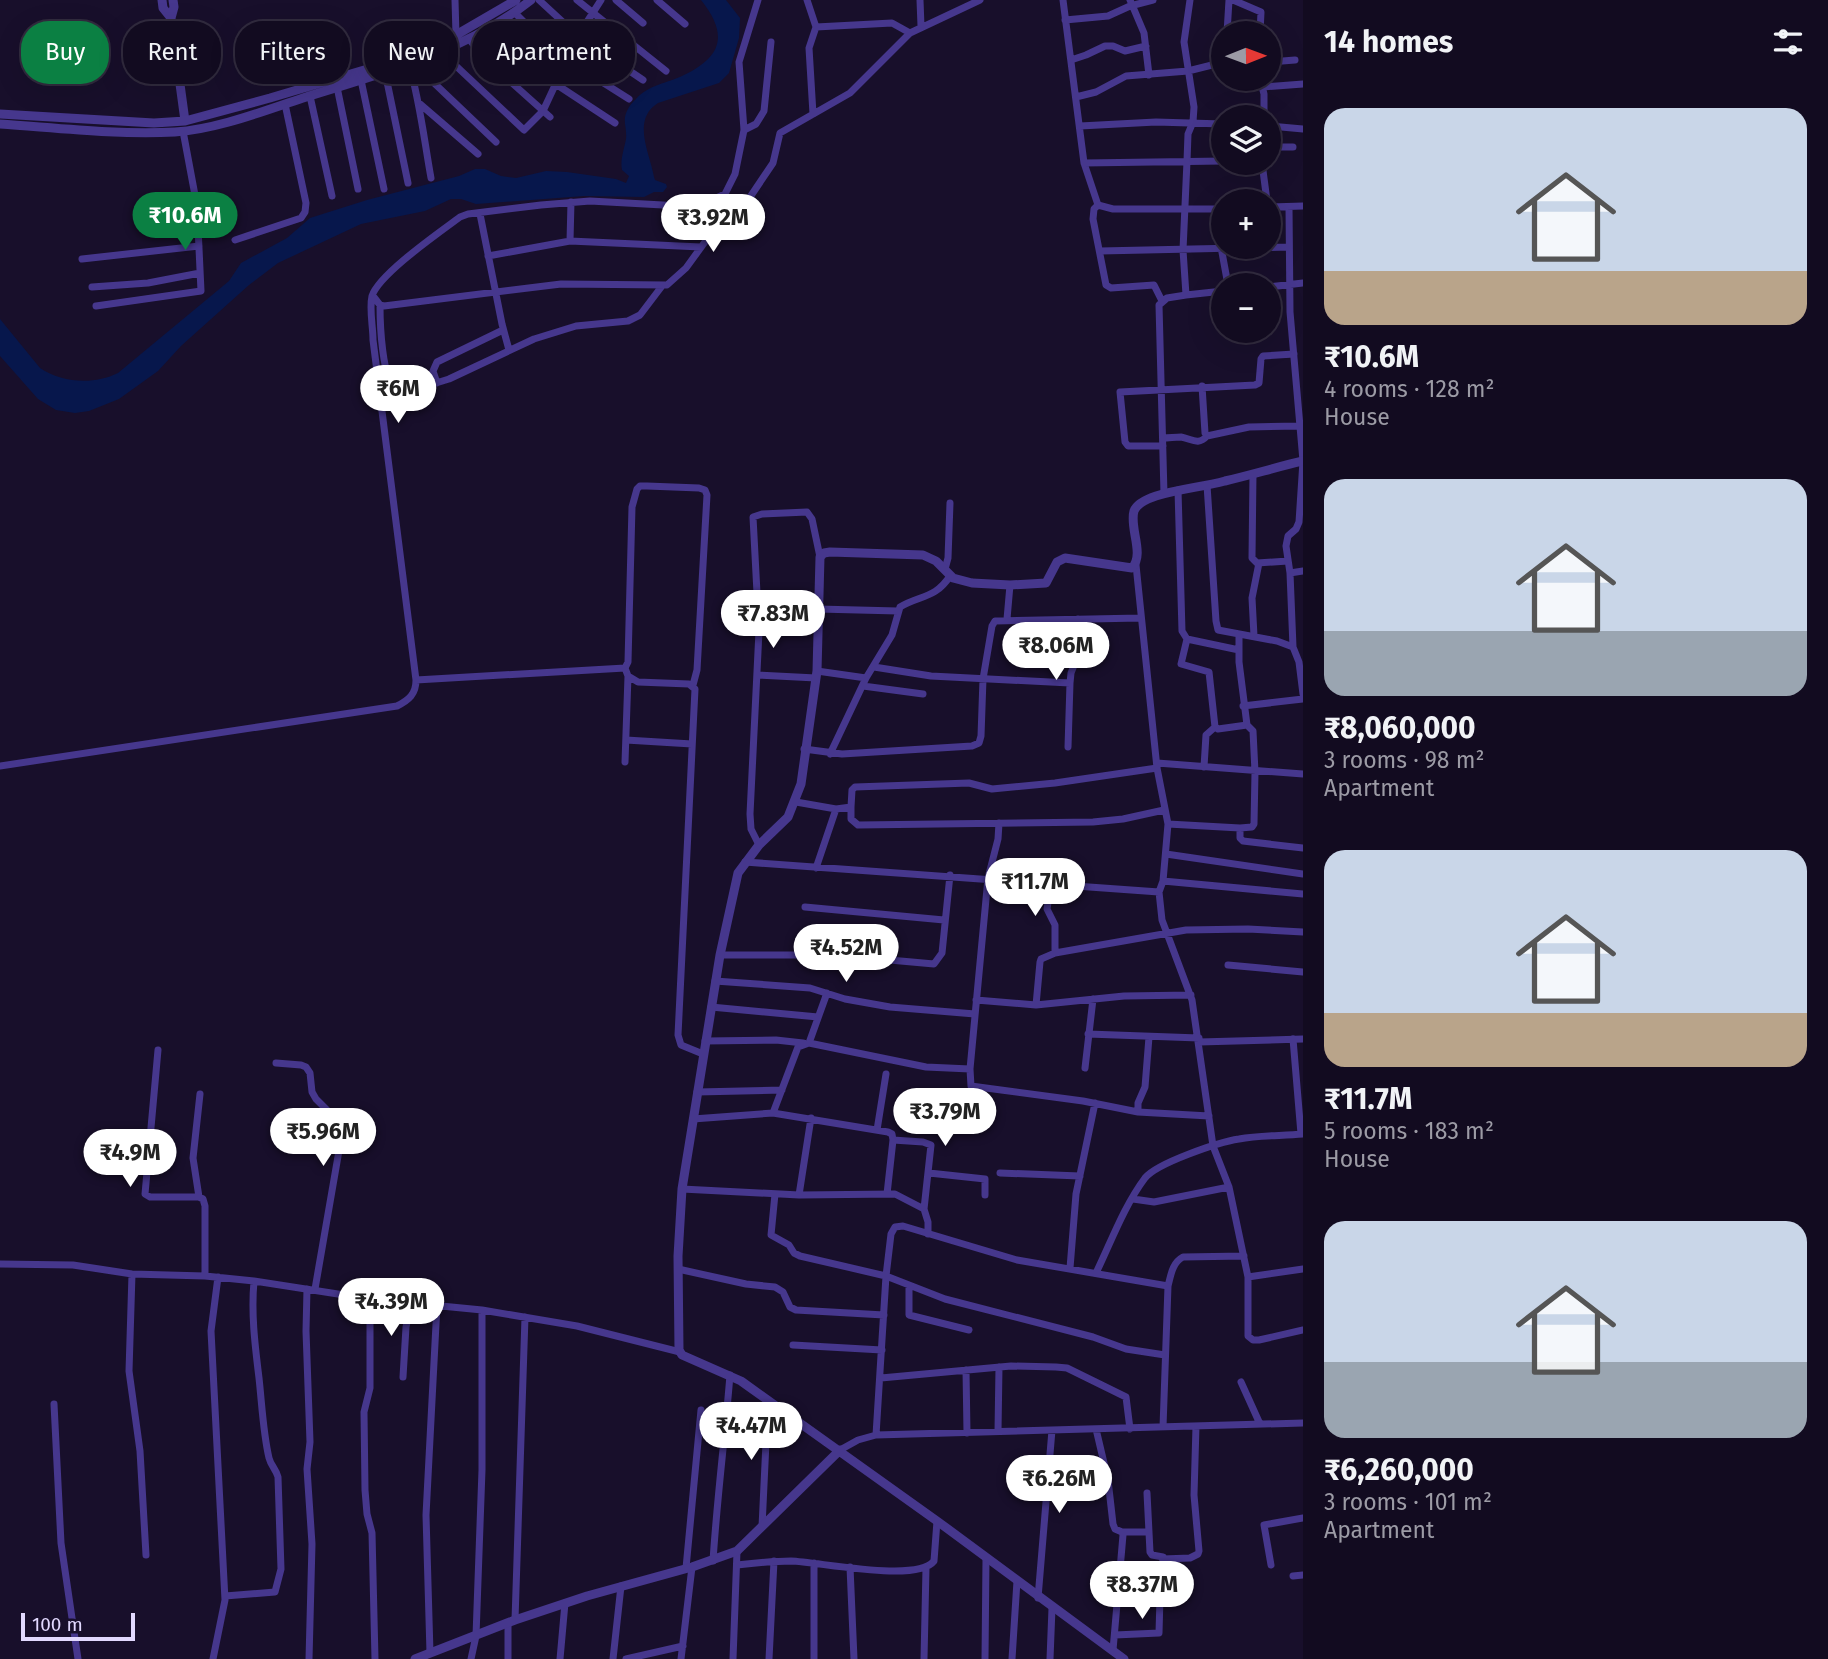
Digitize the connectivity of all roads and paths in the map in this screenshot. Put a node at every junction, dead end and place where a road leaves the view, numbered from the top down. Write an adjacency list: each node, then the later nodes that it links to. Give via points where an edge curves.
1 (162, 0): 22 (street)
2 (173, 0): 22 (street)
3 (455, 0): 24 (street)
4 (516, 0): 36 (street)
5 (531, 0): 20 (street)
6 (539, 0): 27 (street)
7 (577, 0): 21 (street)
8 (601, 0): 21 (street)
9 (616, 0): 31 (street)
10 (657, 0): 32 (street)
11 (758, 0): 78 (street, via 739,62)
12 (807, 0): 34 (street)
13 (920, 0): 33 (street)
14 (980, 0): 33 (street)
15 (1063, 0): 23 (street)
16 (1153, 0): 19 (street)
17 (1190, 0): 48 (street, via 1184,42)
18 (1231, 0): 29 (street); 30 (street, via 1261,12)
19 (1131, 3): 23 (street, via 1108,16); 40 (street)
20 (514, 13): 25 (street); 26 (street)
21 (591, 13): 28 (street); 47 (street)
22 (171, 18): 74 (street)
23 (1065, 20): 41 (street)
24 (456, 21)
25 (502, 21)
26 (522, 21)
27 (562, 21)
28 (586, 21)
29 (1228, 21)
30 (1261, 21)
31 (643, 23)
32 (685, 24)
33 (921, 26): 35 (street)
34 (816, 27): 35 (street, via 892,23); 69 (street, via 809,48)
35 (910, 33): 69 (street, via 850,93)
36 (458, 34)
37 (470, 40): 39 (street); 68 (street)
38 (772, 42): 78 (street, via 764,111 756,124)
39 (458, 45)
40 (1146, 46): 41 (street, via 1125,51 1105,46); 50 (street)
41 (1071, 60): 63 (street)
42 (1295, 60): 43 (street)
43 (1281, 61)
44 (1211, 66): 48 (street)
45 (458, 68): 68 (street, via 524,130)
46 (364, 71): 74 (street)
47 (666, 71)
48 (1188, 71): 50 (street); 70 (street)
49 (635, 75): 53 (street)
50 (1149, 75): 63 (street, via 1126,76)
51 (364, 79): 52 (street)
52 (361, 80): 61 (street); 89 (street)
53 (643, 80)
54 (388, 84): 87 (street)
55 (416, 84): 66 (street)
56 (434, 84): 79 (street)
57 (604, 84): 64 (street)
58 (1303, 84): 60 (street)
59 (557, 85): 68 (street); 71 (street)
60 (1281, 86)
61 (337, 88): 62 (street); 88 (street)
62 (310, 96): 65 (street); 90 (street)
63 (1076, 97): 75 (street)
64 (629, 99)
65 (285, 104): 74 (street, via 239,118); 99 (street, via 306,209 301,218)
66 (420, 104): 82 (street); 86 (street)
67 (0, 114): 74 (street)
68 (547, 114)
69 (813, 114): 102 (street, via 780,133 773,163 745,205 718,224)
70 (1193, 122): 72 (street); 75 (street); 83 (street)
71 (615, 123)
72 (1211, 123)
73 (0, 124): 74 (street, via 156,132)
74 (184, 126): 101 (street)
75 (1080, 126): 85 (street)
76 (1281, 127): 77 (street)
77 (1303, 128)
78 (744, 130): 91 (street, via 736,174 725,194 712,200 681,206)
79 (496, 142)
80 (1281, 147): 81 (street)
81 (1293, 147)
82 (478, 154)
83 (1186, 161): 84 (street); 85 (street); 96 (street)
84 (1211, 162)
85 (1084, 163): 92 (street)
86 (431, 178)
87 (408, 183)
88 (358, 189)
89 (384, 189)
90 (332, 196)
91 (571, 202): 98 (street); 100 (street)
92 (1098, 205): 96 (street); 107 (street, via 1093,214)
93 (1281, 206): 94 (street)
94 (1289, 206): 95 (street); 104 (street)
95 (1303, 206)
96 (1185, 208): 97 (street); 106 (street)
97 (1211, 209)
98 (480, 214): 108 (street); 119 (street, via 460,217 390,273)
99 (235, 240)
100 (570, 241): 102 (street); 108 (street)
101 (199, 246): 109 (street); 110 (street)
102 (701, 247): 113 (street, via 671,283)
103 (1281, 247): 104 (street)
104 (1289, 247): 112 (street)
105 (1211, 248): 106 (street)
106 (1183, 250): 107 (street); 118 (street)
107 (1100, 251): 120 (street, via 1108,288 1154,285)
108 (488, 256): 116 (street)
109 (82, 259)
110 (200, 273): 115 (street); 122 (street, via 201,291)
111 (1303, 283): 112 (street)
112 (1289, 285): 114 (street); 125 (street)
113 (662, 286): 116 (street, via 582,283); 124 (street, via 639,315 628,321 576,326)
114 (1281, 286)
115 (92, 287)
116 (496, 291): 121 (street); 123 (street)
117 (1211, 292): 118 (street)
118 (1186, 295): 120 (street)
119 (373, 296): 121 (street); 162 (street, via 373,340)
120 (1162, 301): 128 (street)
121 (380, 305): 126 (street, via 382,342 393,388 407,392)
122 (96, 306)
123 (503, 330): 124 (street); 126 (street, via 437,362 433,371)
124 (509, 350): 126 (street)
125 (1298, 358): 127 (street, via 1263,356 1258,384); 129 (street)
126 (437, 383)
127 (1202, 386): 128 (street); 131 (street)
128 (1162, 389): 132 (street); 132 (street, via 1124,391 1119,396 1128,446)
129 (1301, 399): 130 (street)
130 (1299, 426): 131 (street); 133 (street)
131 (1208, 436): 132 (street, via 1200,442 1181,438)
132 (1163, 442): 137 (street)
133 (1303, 461): 134 (street); 140 (street, via 1299,522 1287,539)
134 (1253, 474): 135 (street); 141 (street, via 1252,558)
135 (1207, 485): 136 (street); 152 (street, via 1216,621 1218,630)
136 (1178, 491): 137 (street); 154 (street, via 1180,610)
137 (1164, 494): 142 (street, via 1134,511)
138 (950, 503): 144 (street)
139 (820, 556): 144 (street, via 830,552 912,553 936,561); 147 (street); 159 (street, via 807,512 754,517)
140 (1288, 561): 141 (street); 145 (street)
141 (1259, 563): 153 (street, via 1252,598)
142 (1136, 565): 146 (street, via 1127,569 1065,558 1057,562 1046,583); 149 (street)
143 (1303, 571): 145 (street)
144 (947, 573): 146 (street, via 972,583); 148 (street, via 942,588)
145 (1290, 573): 155 (street)
146 (1010, 585): 150 (street)
147 (818, 609): 148 (street); 160 (street)
148 (898, 611): 157 (street, via 892,635)
149 (1140, 618): 151 (street); 179 (street)
150 (1007, 619): 151 (street); 161 (street, via 992,626)
151 (1078, 619): 164 (street, via 1079,653)
152 (1239, 635): 153 (street); 156 (street)
153 (1254, 636): 155 (street)
154 (1186, 639): 156 (street); 171 (street, via 1181,664 1209,672)
155 (1293, 647): 167 (street)
156 (1239, 650): 169 (street)
157 (874, 667): 161 (street); 163 (street)
158 (626, 672): 162 (street); 165 (street, via 638,682); 165 (street, via 632,507 637,489 699,488 706,495); 172 (street)
159 (758, 675): 160 (street); 190 (street, via 750,814)
160 (816, 675): 163 (street); 175 (street)
161 (983, 679): 164 (street); 176 (street, via 979,743)
162 (416, 680): 178 (street, via 414,694 397,706)
163 (864, 682): 166 (street); 176 (street)
164 (1070, 684): 174 (street)
165 (693, 685): 173 (street)
166 (923, 694)
167 (1303, 694)
168 (1303, 699): 169 (street)
169 (1243, 706): 170 (street)
170 (1247, 725): 171 (street); 181 (street, via 1253,731)
171 (1215, 727): 180 (street, via 1206,735)
172 (626, 740): 173 (street); 177 (street)
173 (692, 744): 227 (street, via 677,1035 681,1045)
174 (1068, 747)
175 (804, 750): 176 (street); 183 (street)
176 (830, 754)
177 (625, 762)
178 (0, 766)
179 (1157, 766): 180 (street); 184 (street, via 992,789 969,783 855,787); 186 (street)
180 (1204, 767): 181 (street)
181 (1255, 772): 182 (street); 189 (street, via 1254,824)
182 (1303, 775)
183 (796, 802): 185 (street); 190 (street, via 788,817)
184 (850, 807): 185 (street); 187 (street, via 851,819 858,825)
185 (836, 809): 194 (street)
186 (1164, 810): 187 (street, via 1094,822); 188 (street)
187 (999, 823): 197 (street)
188 (1168, 824): 189 (street); 192 (street)
189 (1240, 828): 191 (street, via 1240,838 1246,842)
190 (759, 845): 193 (street)
191 (1303, 848)
192 (1166, 854): 195 (street); 198 (street)
193 (745, 862): 194 (street); 207 (street, via 734,887)
194 (816, 868): 196 (street)
195 (1303, 874)
196 (950, 875): 197 (street); 203 (street)
197 (988, 878): 199 (street); 214 (street)
198 (1163, 881): 200 (street); 201 (street)
199 (1051, 884): 200 (street); 206 (street, via 1047,909 1055,925)
200 (1159, 892): 205 (street)
201 (1303, 894)
202 (805, 907): 203 (street)
203 (944, 920): 207 (street, via 942,953 934,964 834,955)
204 (1303, 932): 205 (street, via 1202,929)
205 (1167, 934): 206 (street); 212 (street)
206 (1055, 953): 215 (street, via 1041,959)
207 (720, 955): 210 (street)
208 (1228, 965): 209 (street)
209 (1303, 972)
210 (715, 981): 211 (street); 216 (street)
211 (827, 993): 217 (street, via 890,1007); 218 (street)
212 (1191, 995): 213 (street); 222 (street)
213 (1093, 999): 215 (street); 219 (street)
214 (976, 1000): 215 (street); 217 (street)
215 (1036, 1005)
216 (711, 1007): 218 (street); 224 (street)
217 (975, 1014): 230 (street)
218 (818, 1017): 225 (street)
219 (1088, 1034): 220 (street); 229 (street)
220 (1149, 1037): 222 (street); 236 (street)
221 (1293, 1039): 222 (street); 223 (street); 242 (street)
222 (1199, 1040): 238 (street)
223 (1303, 1040)
224 (705, 1041): 225 (street); 227 (street)
225 (806, 1043): 230 (street, via 926,1067); 232 (street, via 798,1047)
226 (158, 1051): 254 (street, via 145,1194)
227 (703, 1054): 233 (street)
228 (276, 1063): 272 (street, via 306,1067 312,1092 341,1139)
229 (1085, 1068)
230 (970, 1069): 235 (street, via 971,1086 978,1088)
231 (886, 1074): 241 (street)
232 (782, 1090): 233 (street); 237 (street)
233 (697, 1092): 240 (street)
234 (200, 1094): 254 (street, via 192,1167)
235 (1095, 1103): 236 (street); 247 (street)
236 (1138, 1112): 238 (street)
237 (773, 1113): 239 (street); 240 (street)
238 (1209, 1116): 244 (street)
239 (811, 1118): 241 (street); 252 (street)
240 (692, 1119): 249 (street)
241 (877, 1130): 243 (street, via 892,1134)
242 (1302, 1134): 244 (street, via 1236,1139)
243 (893, 1140): 245 (street, via 928,1143); 251 (street)
244 (1213, 1146): 248 (street); 255 (street, via 1152,1172)
245 (929, 1172): 253 (street, via 985,1179); 256 (street)
246 (1000, 1173): 247 (street)
247 (1080, 1176): 260 (street)
248 (1229, 1187): 255 (street, via 1154,1202); 258 (street)
249 (682, 1189): 250 (street); 261 (street)
250 (775, 1194): 252 (street); 266 (street, via 770,1229 776,1240 800,1256)
251 (887, 1194): 252 (street); 256 (street, via 905,1197)
252 (799, 1195)
253 (985, 1195)
254 (199, 1197): 265 (street, via 205,1206)
255 (1133, 1199): 263 (street)
256 (924, 1209): 257 (street)
257 (928, 1234): 260 (street, via 1017,1260); 266 (street, via 895,1227)
258 (1244, 1255): 268 (street); 271 (street, via 1183,1257 1173,1268)
259 (0, 1264): 264 (street, via 73,1265)
260 (1070, 1268): 263 (street)
261 (678, 1269): 277 (street, via 775,1287 796,1310); 283 (street)
262 (1303, 1269): 268 (street)
263 (1096, 1273): 271 (street)
264 (132, 1275): 265 (street); 312 (street, via 129,1371 141,1458)
265 (205, 1276): 267 (street)
266 (886, 1276): 270 (street); 277 (street)
267 (218, 1277): 269 (street); 328 (street, via 211,1331)
268 (1248, 1278): 280 (street, via 1250,1339)
269 (254, 1281): 272 (street); 328 (street, via 254,1346 270,1464 278,1477 281,1569 275,1592)
270 (909, 1286): 279 (street, via 909,1315); 284 (street, via 1126,1349)
271 (1168, 1286): 284 (street)
272 (311, 1289): 273 (street); 342 (street, via 306,1341 312,1544)
273 (370, 1299): 274 (street); 343 (street, via 365,1490 373,1533)
274 (411, 1303): 275 (street); 288 (street)
275 (437, 1305): 276 (street); 338 (street, via 426,1515)
276 (482, 1310): 278 (street); 335 (street)
277 (884, 1315): 282 (street)
278 (526, 1317): 283 (street); 333 (street)
279 (970, 1330)
280 (1303, 1330)
281 (793, 1345): 282 (street)
282 (882, 1350): 289 (street)
283 (680, 1352): 287 (street)
284 (1165, 1355): 297 (street)
285 (999, 1367): 286 (street); 299 (street, via 1067,1368 1112,1388 1126,1397); 301 (street)
286 (966, 1370): 289 (street); 302 (street)
287 (730, 1375): 291 (street); 315 (street)
288 (403, 1377)
289 (881, 1378): 303 (street)
290 (1241, 1382): 295 (street)
291 (768, 1400): 304 (street); 308 (street)
292 (54, 1404): 340 (street, via 61,1543)
293 (701, 1410): 321 (street)
294 (1303, 1423): 295 (street)
295 (1261, 1424): 296 (street)
296 (1195, 1426): 297 (street); 314 (street, via 1199,1551 1190,1558)
297 (1163, 1427): 299 (street)
298 (1096, 1429): 299 (street); 300 (street); 309 (street, via 1115,1529)
299 (1130, 1429)
300 (1052, 1430): 301 (street); 330 (street)
301 (998, 1431): 302 (street)
302 (967, 1433): 303 (street)
303 (876, 1435): 304 (street)
304 (841, 1450): 307 (street); 308 (street)
305 (1147, 1493): 310 (street)
306 (1303, 1518): 319 (street, via 1264,1525)
307 (937, 1521): 313 (street); 322 (street, via 934,1561)
308 (762, 1527): 311 (street)
309 (1122, 1532): 310 (street); 327 (street)
310 (1148, 1532): 314 (street, via 1151,1554)
311 (737, 1551): 315 (street); 318 (street)
312 (146, 1555)
313 (986, 1558): 325 (street); 356 (street)
314 (1163, 1559): 329 (street)
315 (713, 1561): 321 (street)
316 (774, 1561): 317 (street); 318 (street); 352 (street)
317 (814, 1563): 320 (street); 353 (street)
318 (737, 1565): 351 (street)
319 (1271, 1565)
320 (850, 1567): 322 (street, via 894,1572); 354 (street)
321 (689, 1568): 326 (street); 336 (street)
322 (926, 1568): 355 (street)
323 (1293, 1576): 324 (street)
324 (1303, 1576)
325 (1017, 1581): 330 (street); 357 (street)
326 (621, 1586): 331 (street); 348 (street)
327 (1119, 1595): 329 (street); 334 (street)
328 (225, 1597): 341 (street)
329 (1160, 1597): 334 (street, via 1159,1633)
330 (1038, 1598): 332 (street)
331 (565, 1603): 333 (street); 347 (street)
332 (1052, 1608): 337 (street); 358 (street)
333 (512, 1621): 335 (street); 346 (street)
334 (1115, 1635): 337 (street)
335 (476, 1636): 338 (street); 345 (street)
336 (683, 1646): 339 (street); 350 (street)
337 (1113, 1650): 359 (street)
338 (430, 1653): 344 (street)
339 (648, 1657): 349 (street)
340 (78, 1659)
341 (213, 1659)
342 (309, 1659)
343 (375, 1659)
344 (415, 1659)
345 (471, 1659)
346 (508, 1659)
347 (560, 1659)
348 (613, 1659)
349 (626, 1659)
350 (681, 1659)
351 (733, 1659)
352 (769, 1659)
353 (814, 1659)
354 (854, 1659)
355 (924, 1659)
356 (985, 1659)
357 (1012, 1659)
358 (1050, 1659)
359 (1124, 1659)

